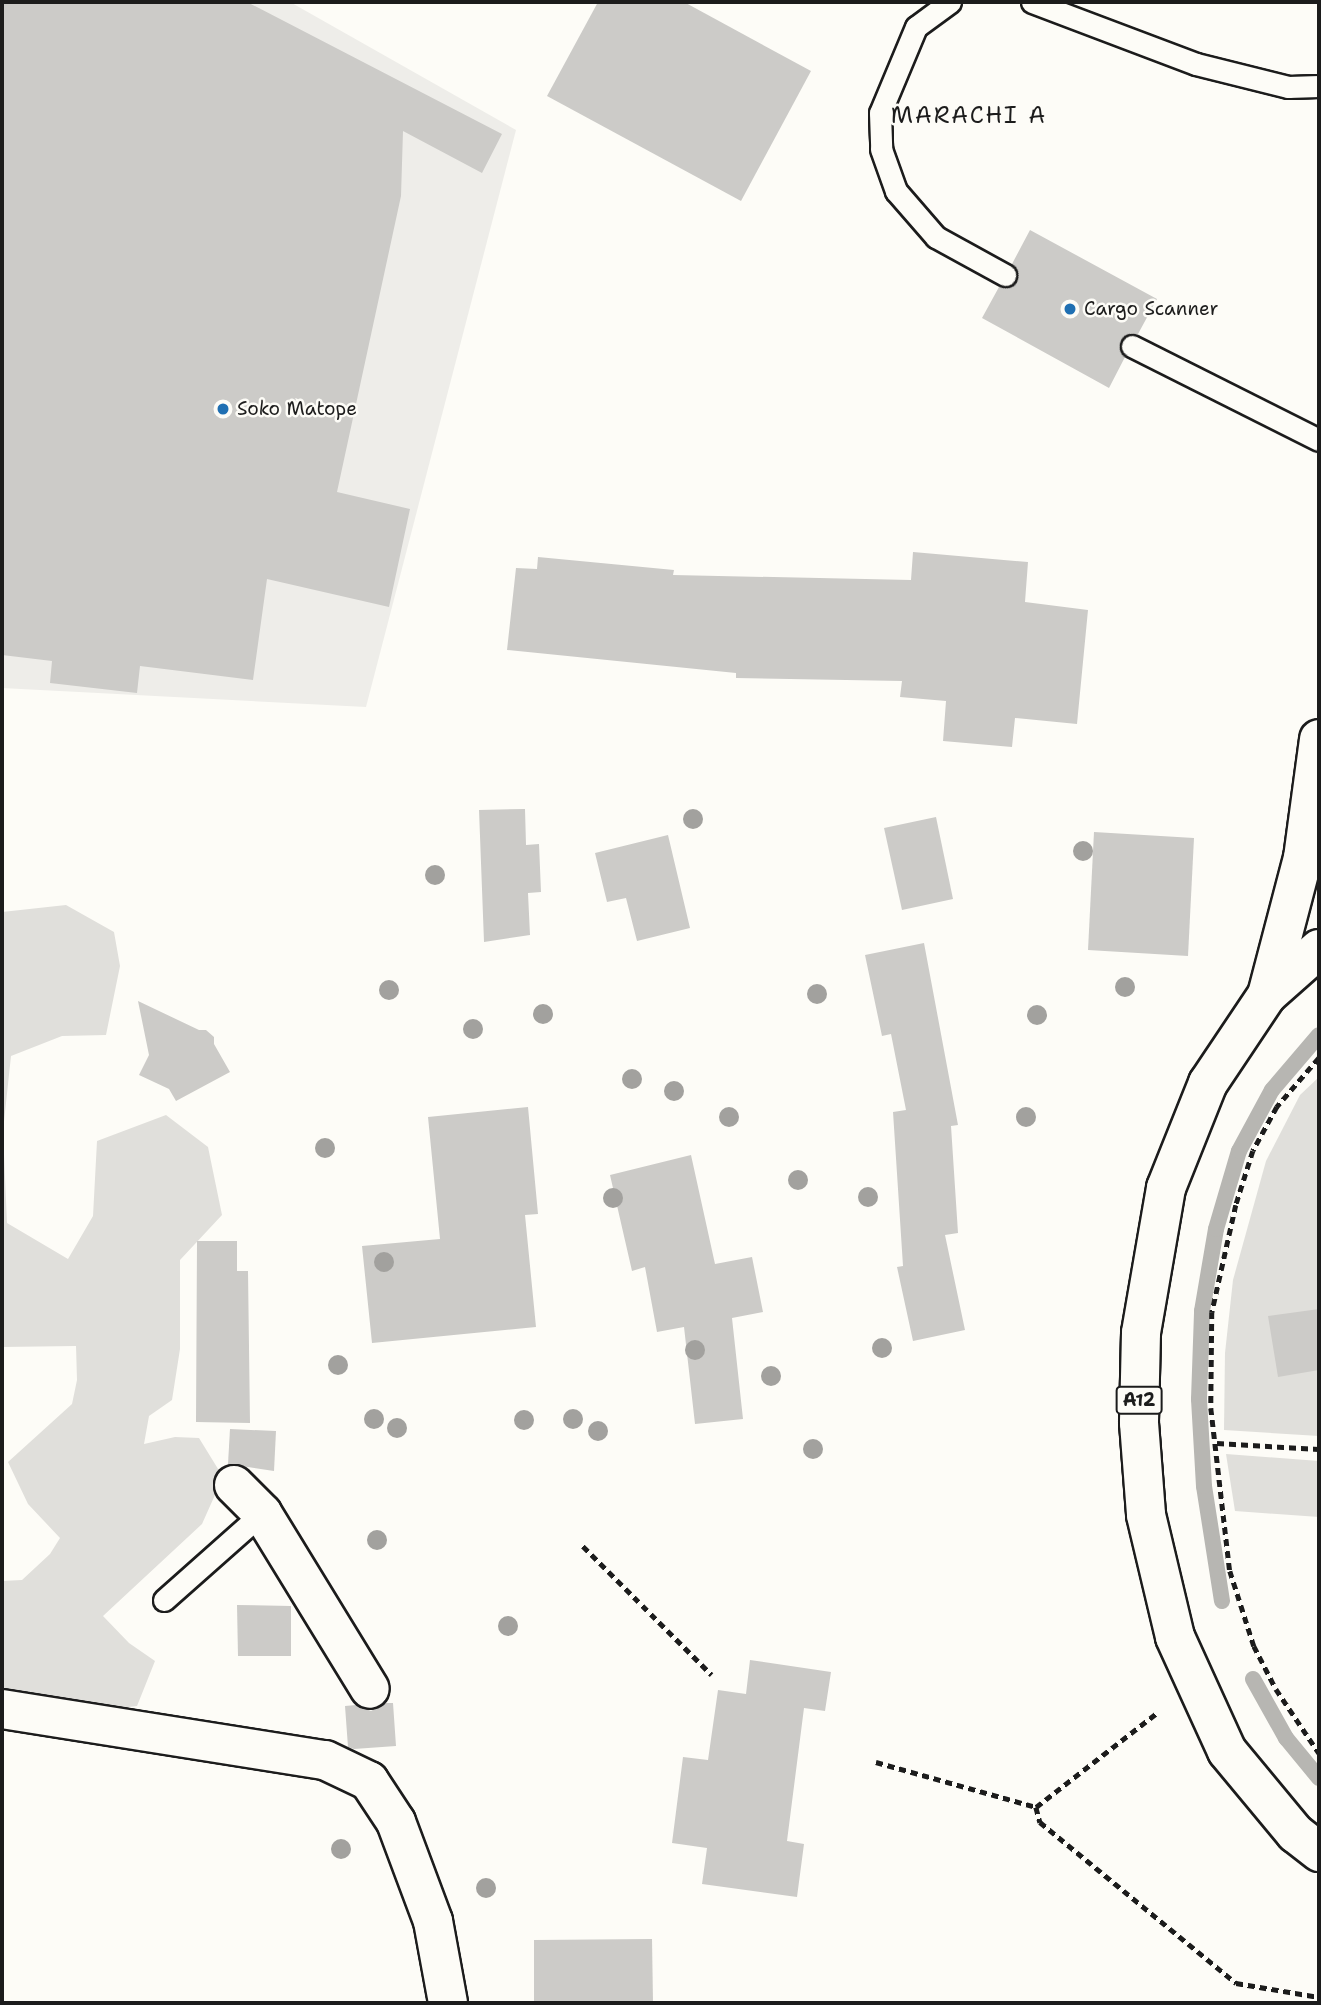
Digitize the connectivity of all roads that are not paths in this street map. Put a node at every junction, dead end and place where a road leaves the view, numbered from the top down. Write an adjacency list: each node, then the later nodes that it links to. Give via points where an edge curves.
1 (950, 2): 4 (lane, via 916,27 880,113 881,149 896,191 936,237)
2 (1032, 2): 3 (lane, via 1196,64 1288,87)
3 (1319, 86)
4 (1005, 275)
5 (1132, 346): 6 (lane)
6 (1319, 440)
7 (1319, 739): 9 (main road, via 1303,858)
8 (1319, 949): 9 (main road, A12)
9 (1267, 995): 15 (main road, A12, via 1208,1083 1166,1188 1141,1333 1139,1423 1146,1515 1175,1637 1227,1751 1295,1833)
10 (234, 1485): 11 (main road)
11 (262, 1513): 12 (lane); 13 (main road)
12 (164, 1600)
13 (370, 1689)
14 (2, 1709): 16 (main road, via 325,1760 369,1782 396,1822 433,1921)
15 (1319, 1852)
16 (448, 2003)

